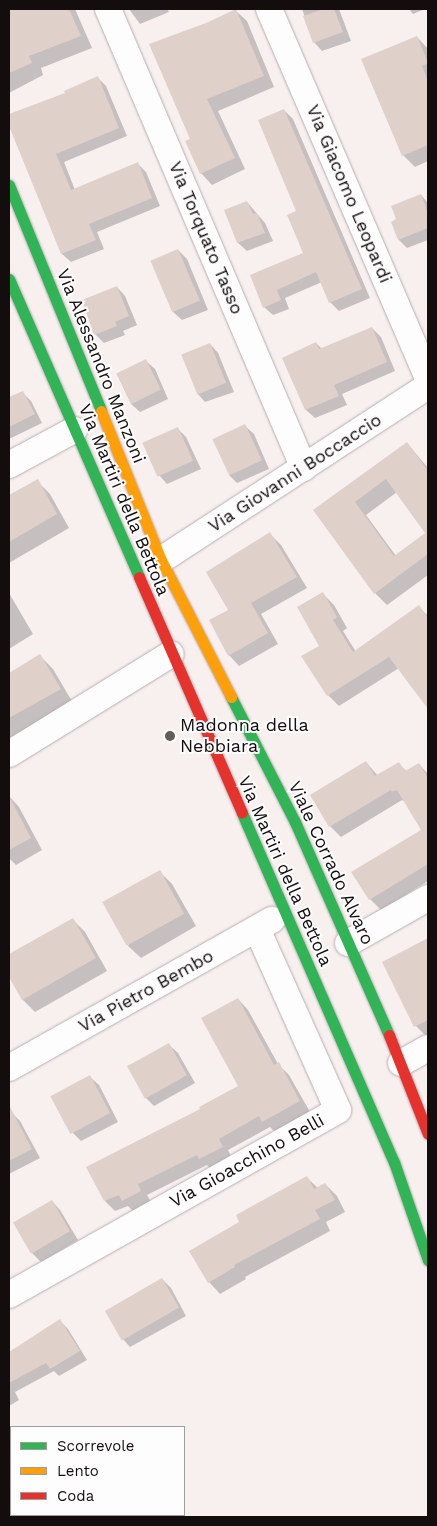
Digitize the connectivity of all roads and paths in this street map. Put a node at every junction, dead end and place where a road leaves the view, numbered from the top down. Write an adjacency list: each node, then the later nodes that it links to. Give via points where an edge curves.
1 (108, 9): 9 (street, Via Torquato Tasso)
2 (269, 9): 5 (street, Via Giacomo Leopardi)
3 (9, 185): 10 (main road, Via Alessandro Manzoni)
4 (9, 279): 7 (main road, Via Martiri della Bettola)
5 (428, 379)
6 (428, 386): 9 (street, Via Giovanni Boccaccio)
7 (74, 430): 8 (street); 11 (main road, Via Martiri della Bettola)
8 (9, 465)
9 (304, 468): 10 (street, Via Giovanni Boccaccio)
10 (161, 560): 16 (main road, Viale Corrado Alvaro, via 295,822)
11 (171, 654): 12 (street); 14 (main road, Via Martiri della Bettola)
12 (9, 754)
13 (428, 898): 16 (street)
14 (284, 914): 15 (street, Via Pietro Bembo); 21 (main road, Via Martiri della Bettola, via 394,1162)
15 (257, 929): 19 (street, Via Pietro Bembo); 22 (street, Via Gioacchino Belli, via 338,1110)
16 (348, 943): 18 (main road, Viale Corrado Alvaro)
17 (428, 1048): 18 (street)
18 (402, 1063): 20 (main road, Viale Corrado Alvaro)
19 (9, 1068)
20 (428, 1134)
21 (428, 1260)
22 (9, 1295)

